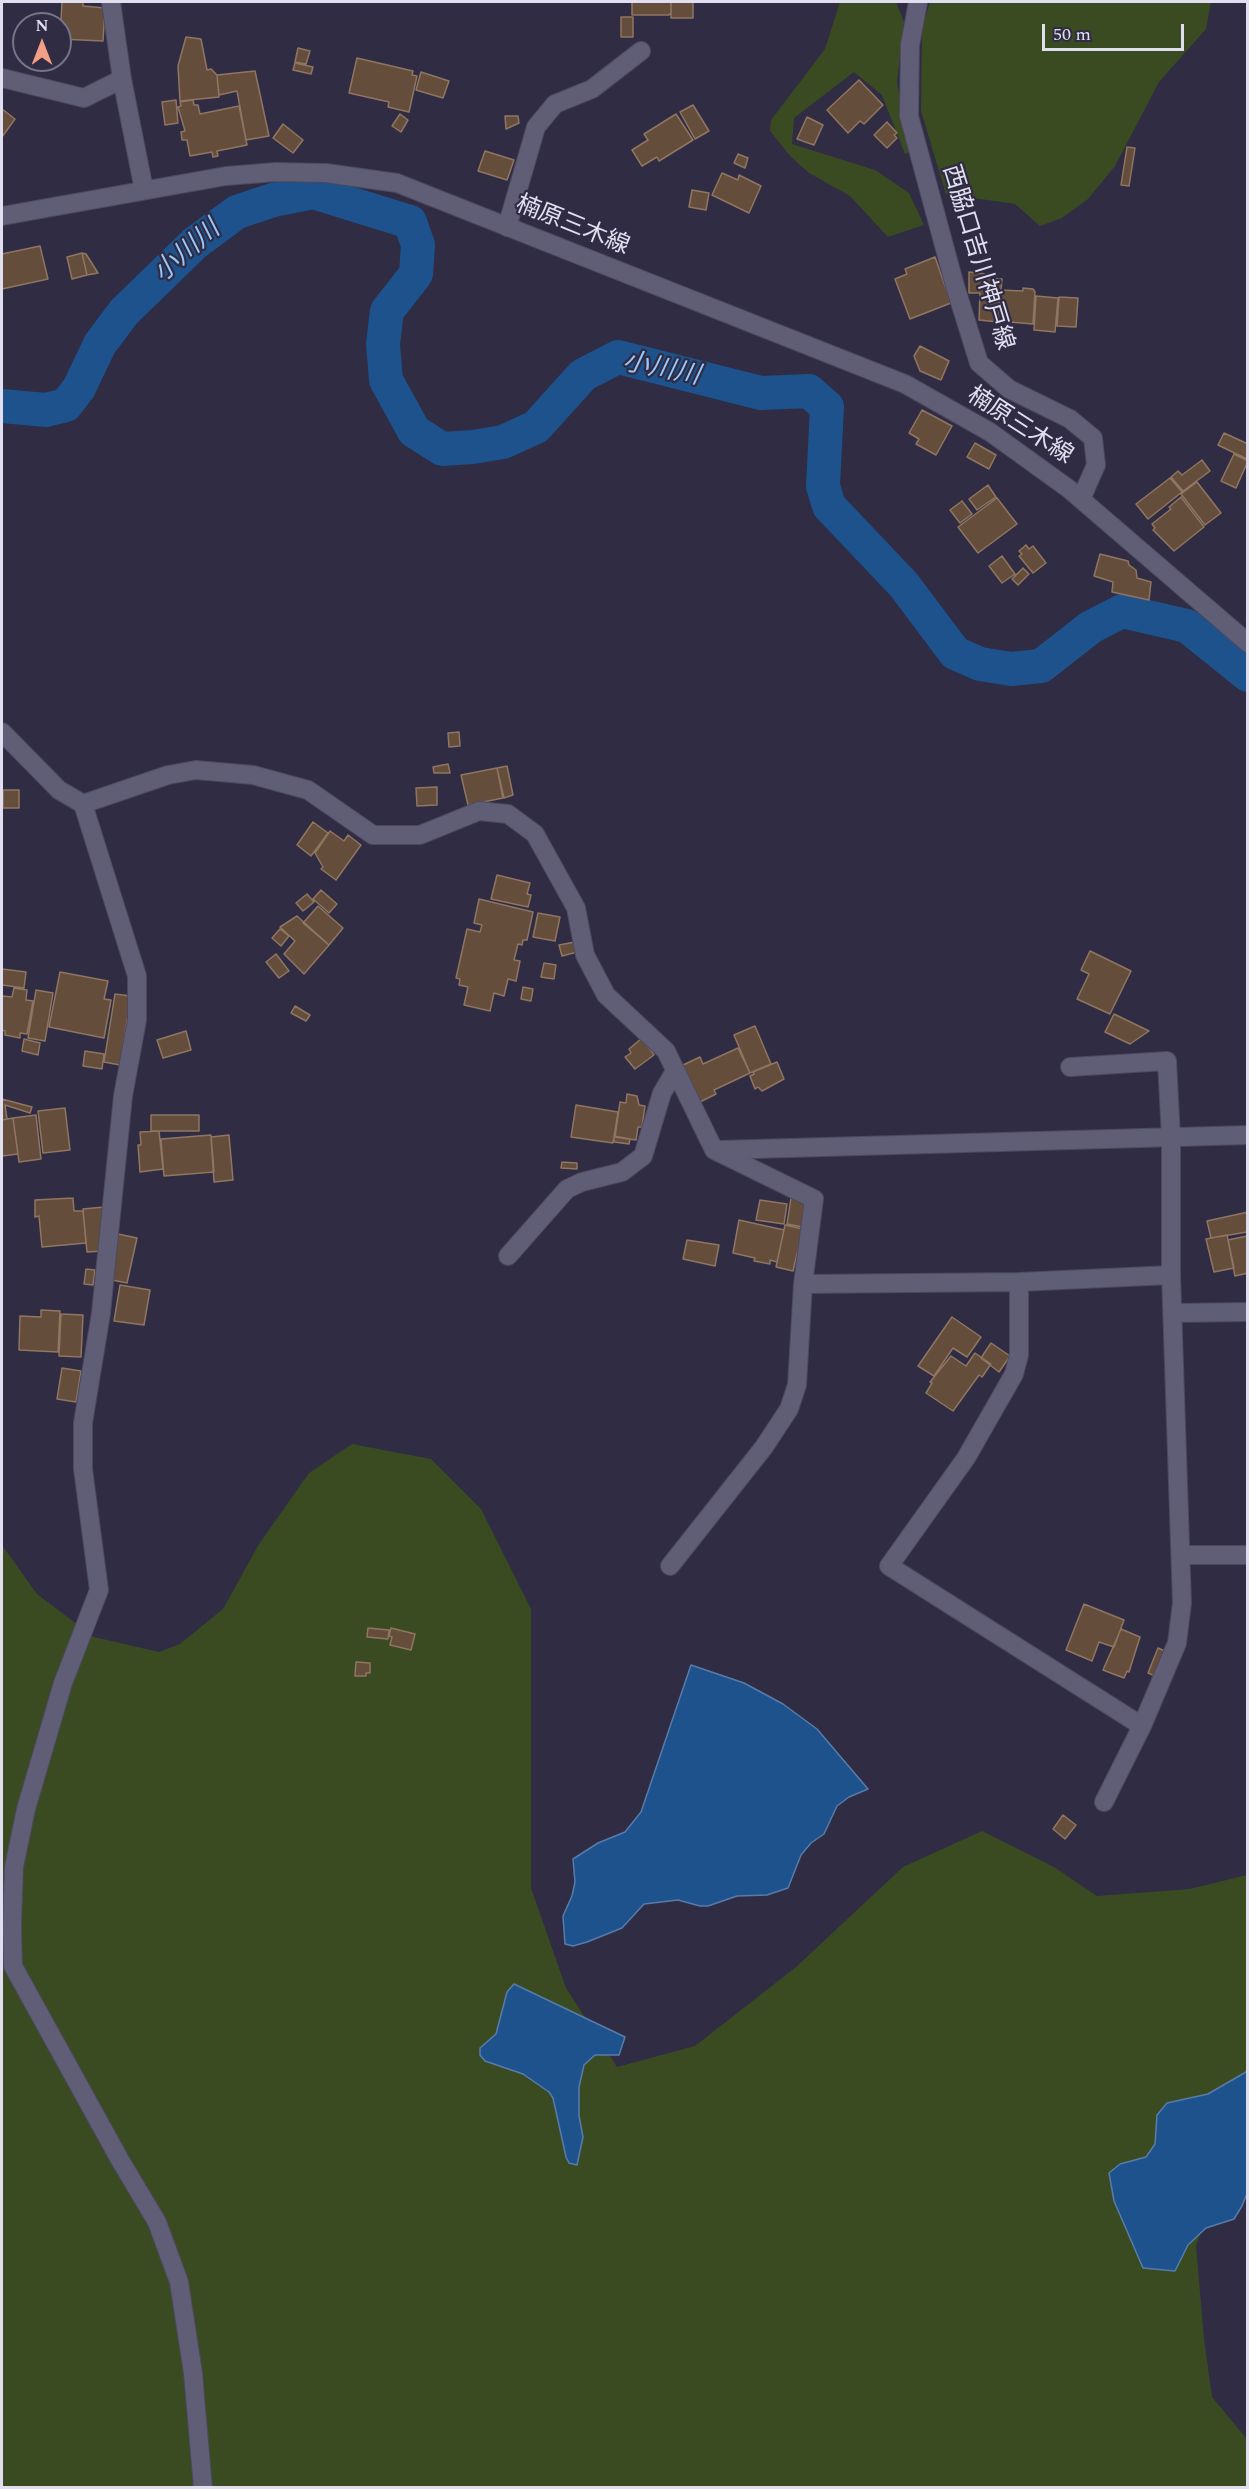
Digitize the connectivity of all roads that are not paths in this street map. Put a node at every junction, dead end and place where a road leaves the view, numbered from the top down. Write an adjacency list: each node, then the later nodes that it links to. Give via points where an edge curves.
1 (111, 2): 5 (street)
2 (918, 2): 9 (street, 西脇口吉川神戸線, via 910,45 909,116 979,363 1010,389 1070,420 1093,438 1096,465)
3 (641, 51): 8 (street, via 592,89 555,104 536,127)
4 (2, 78): 5 (street, via 84,98)
5 (122, 79): 6 (street)
6 (144, 190): 7 (street, 楠原三木線); 8 (street, 楠原三木線, via 226,176 326,173 397,183)
7 (2, 216)
8 (507, 226): 9 (street, 楠原三木線, via 905,384 990,432)
9 (1081, 499): 10 (street)
10 (1248, 643)
11 (2, 732): 12 (street, via 59,790)
12 (83, 804): 14 (street, via 168,775 196,770 253,775 308,790 373,835 420,835 479,812 508,814 535,834 576,908 585,955 606,995 666,1051); 29 (street, via 137,976 137,1020 123,1096 100,1313 83,1423 83,1468 99,1590 63,1683 26,1809 14,1867 14,1966 157,2222 178,2282 193,2373)
13 (1070, 1067): 16 (street, via 1167,1061)
14 (675, 1071): 17 (street); 18 (street, via 662,1093 643,1156 622,1172 567,1189)
15 (1248, 1135): 16 (street)
16 (1171, 1138): 17 (street); 19 (street)
17 (714, 1150): 21 (street, via 814,1199)
18 (508, 1256)
19 (1172, 1275): 20 (street); 23 (street)
20 (1019, 1282): 21 (street); 27 (street, via 1019,1355 1014,1374 966,1458 889,1566)
21 (803, 1284): 26 (street, via 796,1385 789,1409 764,1447)
22 (1248, 1312): 23 (street)
23 (1173, 1313): 24 (street)
24 (1181, 1555): 25 (street); 27 (street, via 1182,1604 1177,1643)
25 (1248, 1555)
26 (670, 1566)
27 (1142, 1725): 28 (street)
28 (1104, 1802)
29 (203, 2487)

